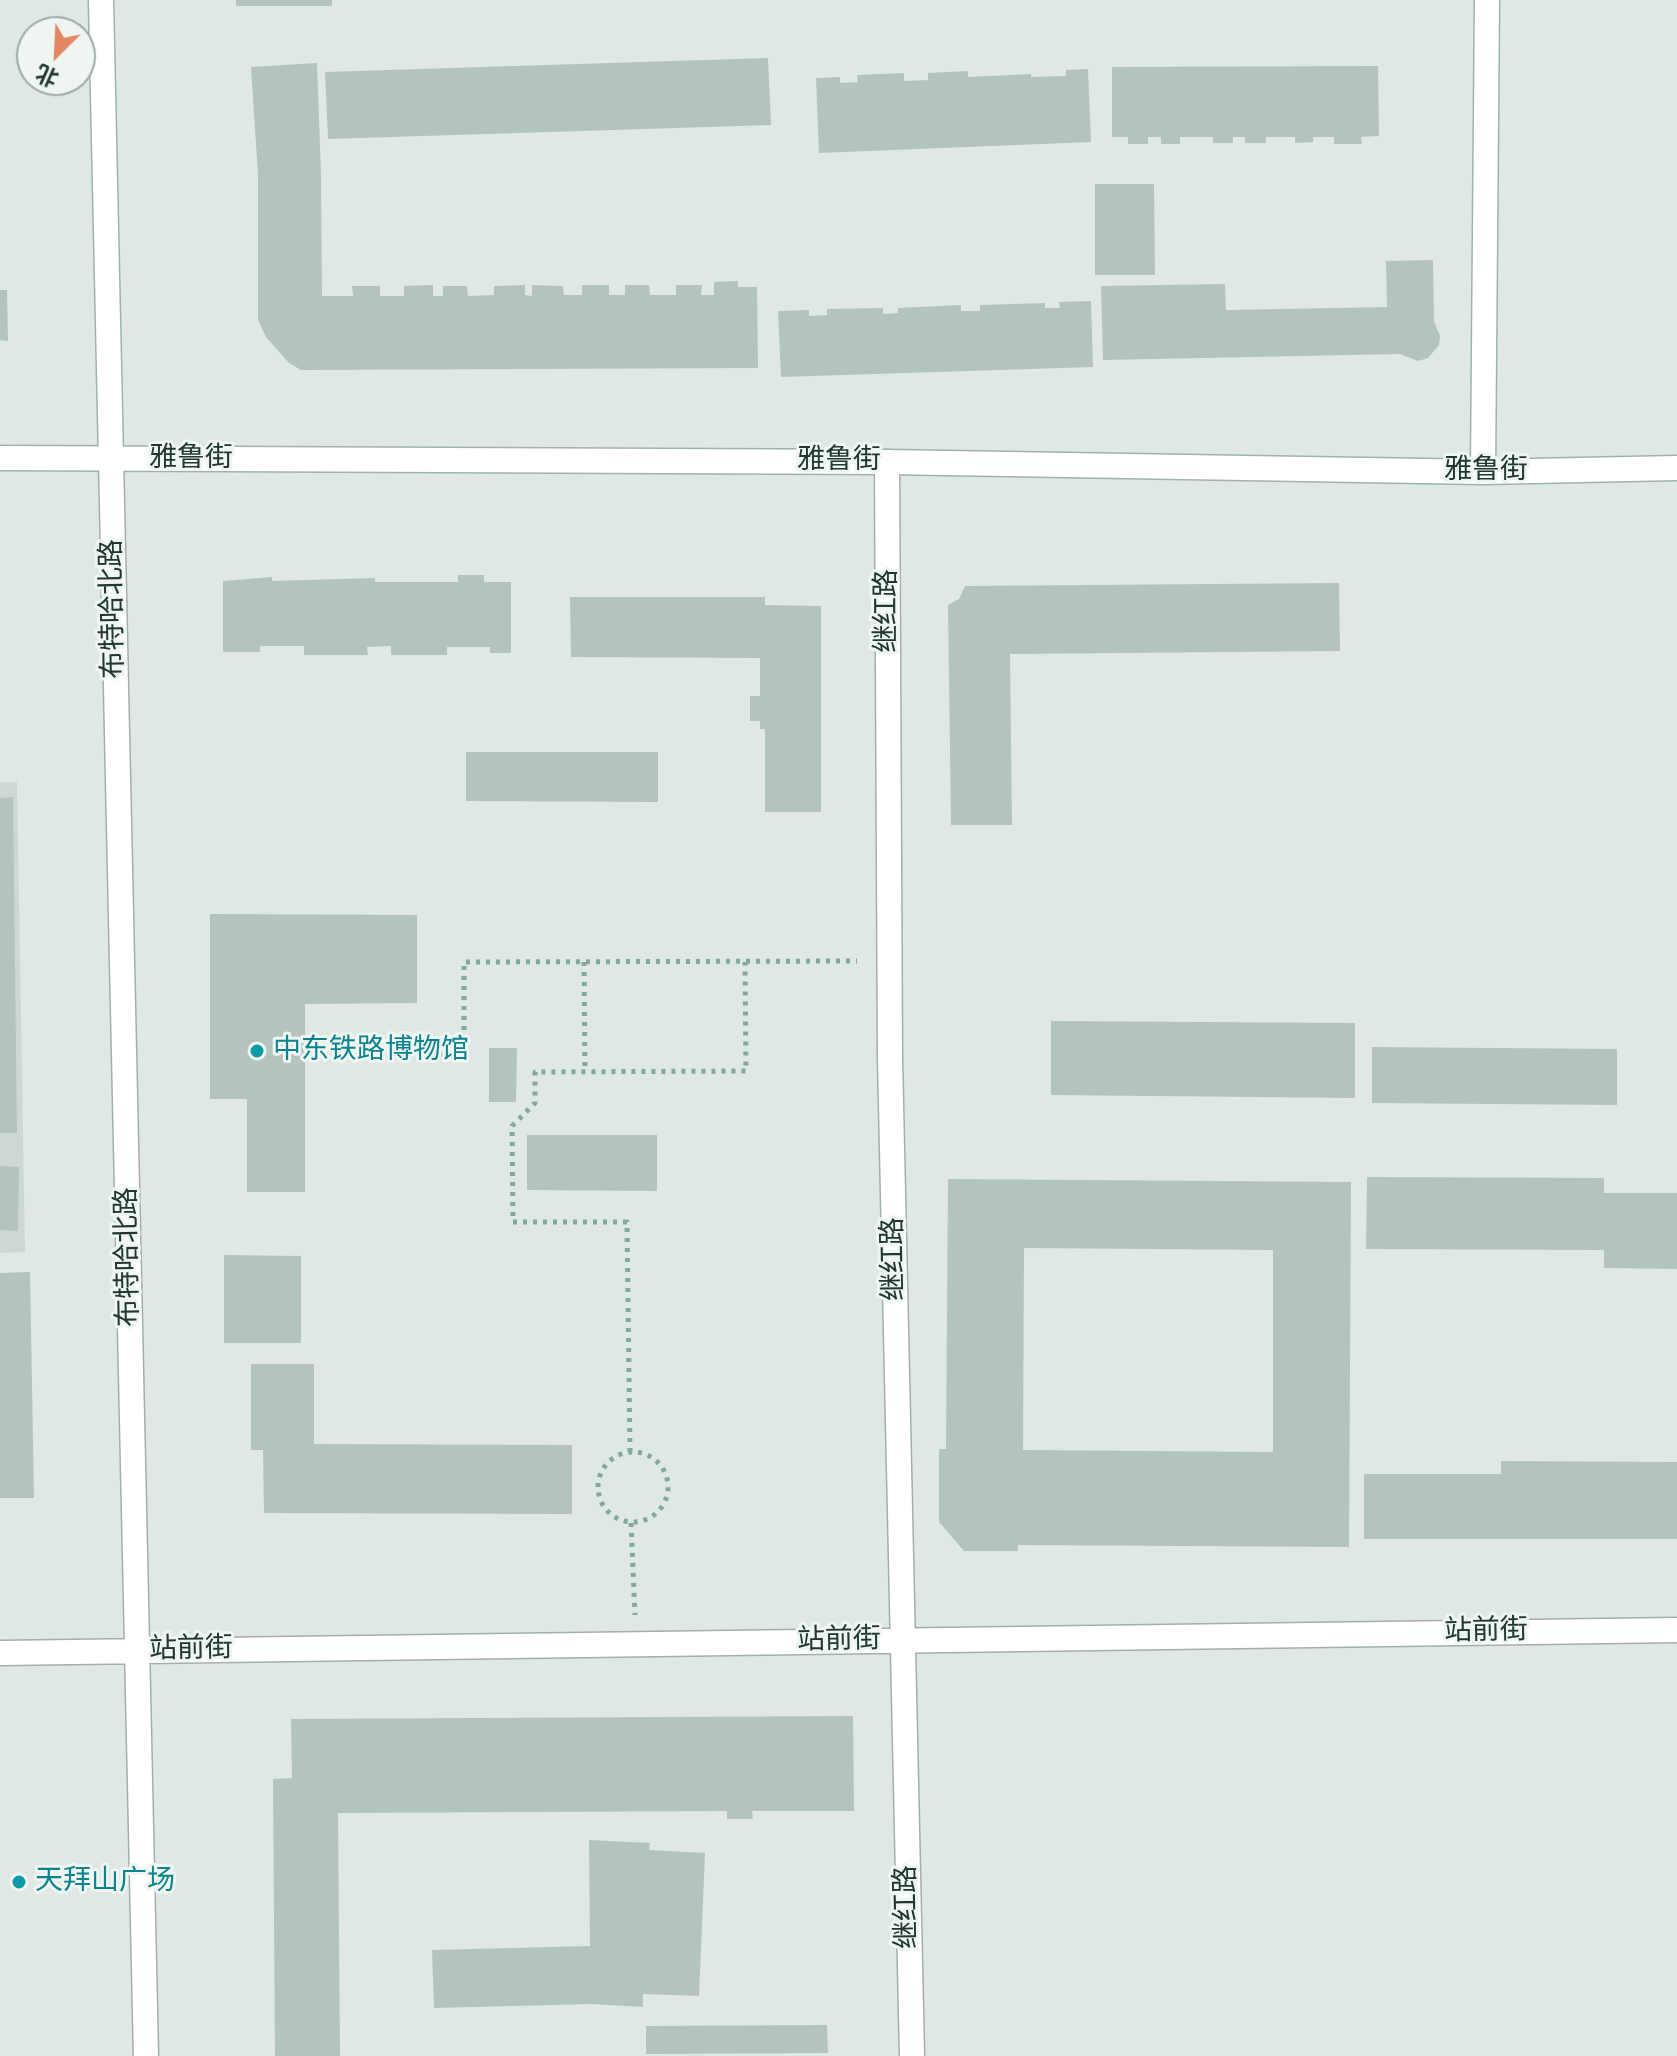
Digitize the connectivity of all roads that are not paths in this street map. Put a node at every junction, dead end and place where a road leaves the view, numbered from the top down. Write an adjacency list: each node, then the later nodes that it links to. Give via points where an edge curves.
1 (101, 0): 4 (street, 布特哈北路)
2 (1487, 0): 7 (street)
3 (0, 458): 4 (street, 雅鲁街)
4 (111, 459): 5 (street, 雅鲁街); 10 (street, 布特哈北路)
5 (887, 462): 7 (street, 雅鲁街); 9 (street, 继红路)
6 (1677, 468): 7 (street, 雅鲁街)
7 (1483, 472)
8 (1677, 1630): 9 (street, 站前街)
9 (903, 1640): 10 (street, 站前街); 13 (street, 继红路)
10 (138, 1651): 11 (street, 站前街); 12 (street, 布特哈北路)
11 (0, 1653)
12 (146, 2056)
13 (912, 2056)

